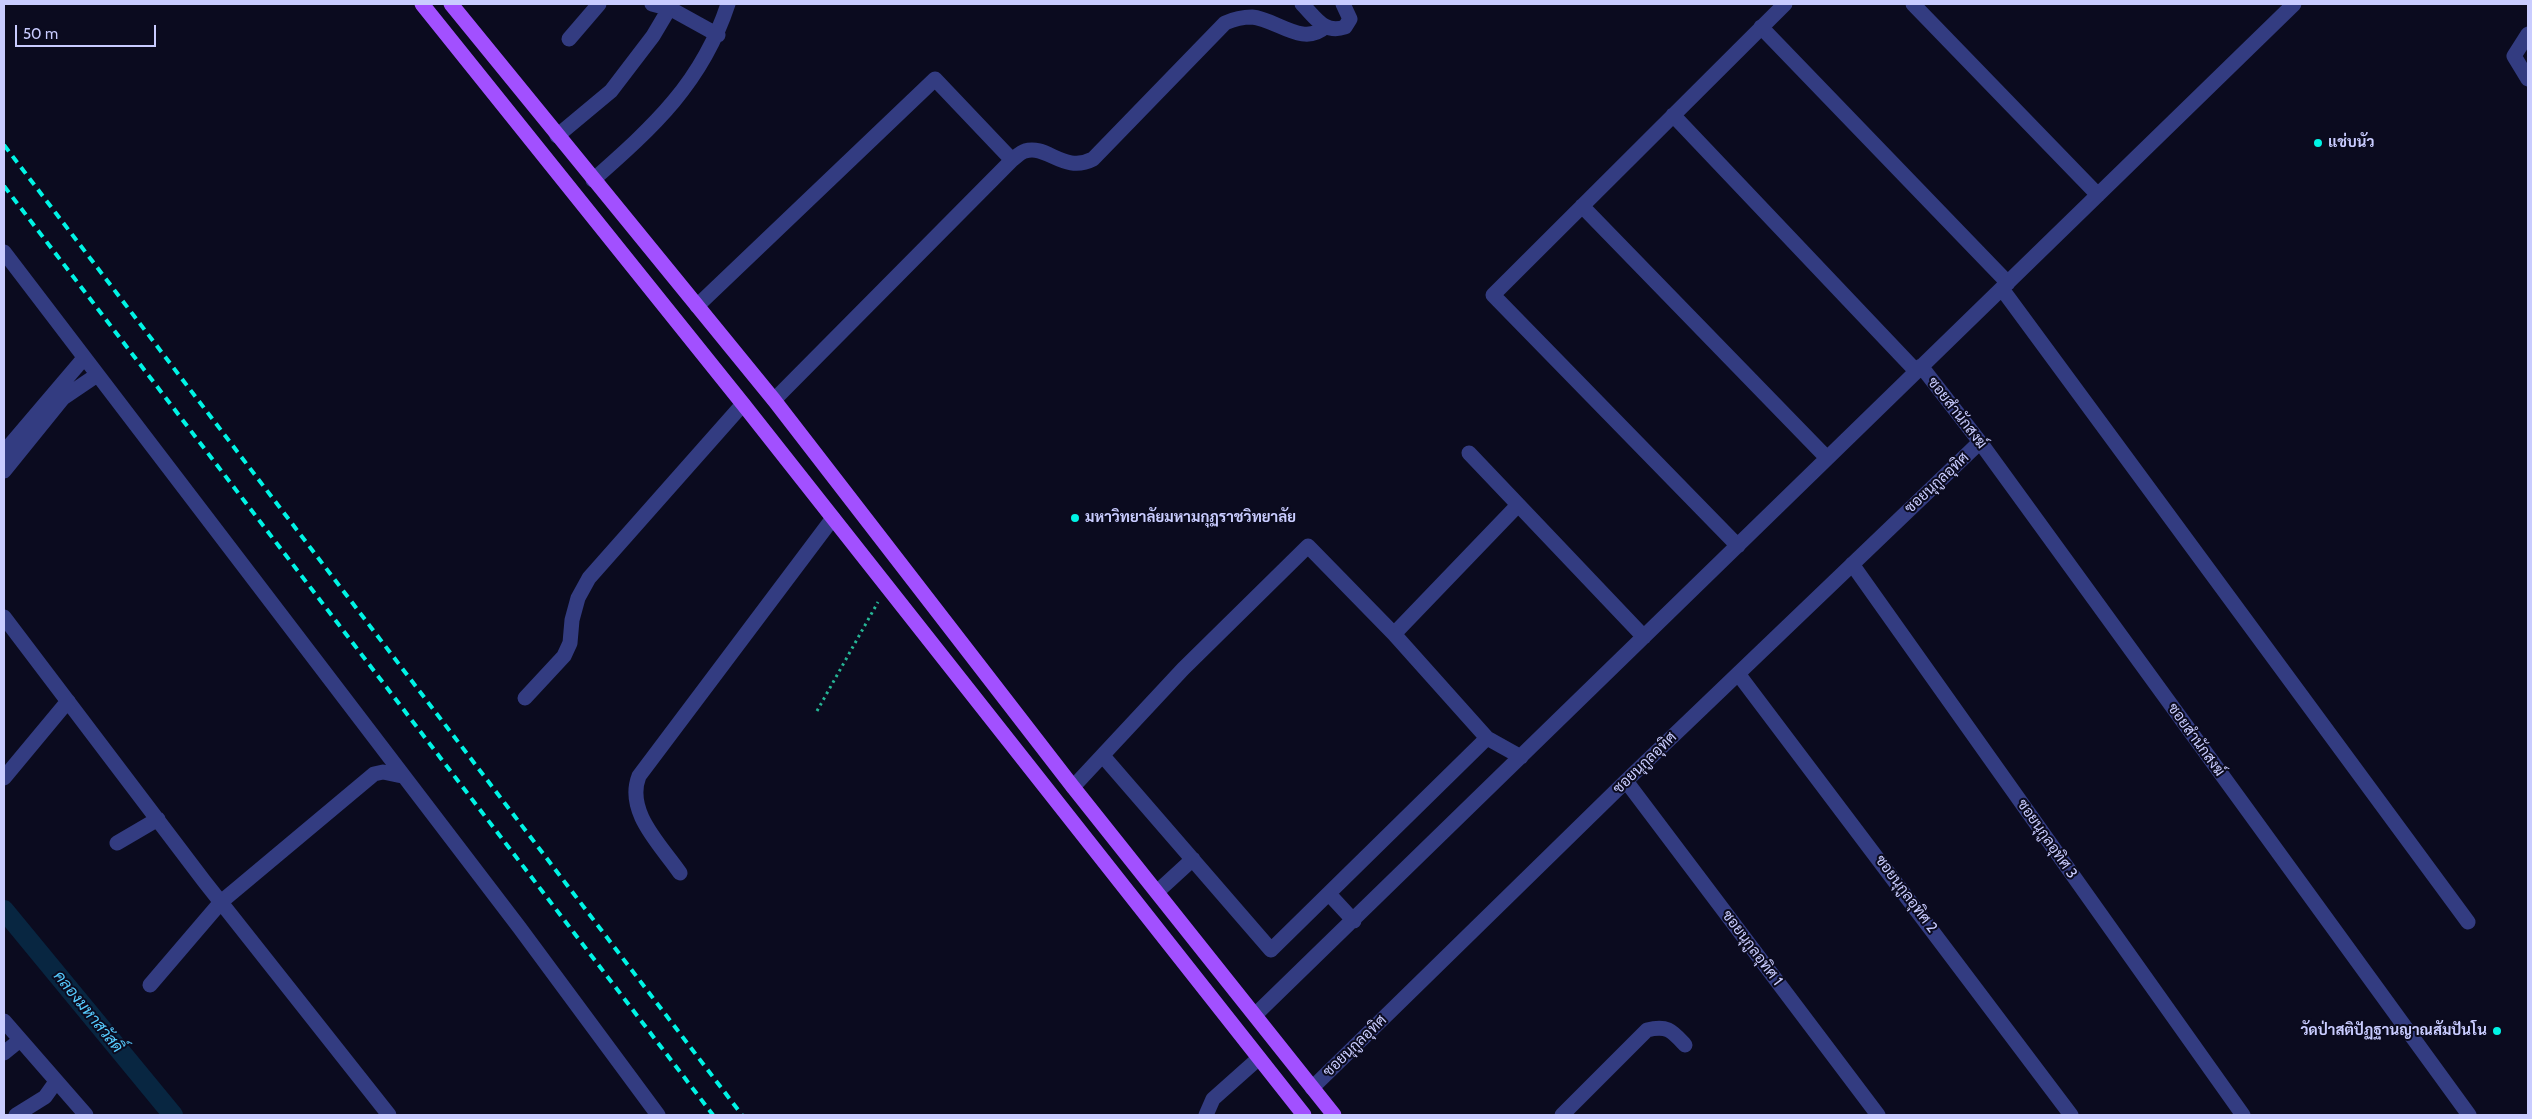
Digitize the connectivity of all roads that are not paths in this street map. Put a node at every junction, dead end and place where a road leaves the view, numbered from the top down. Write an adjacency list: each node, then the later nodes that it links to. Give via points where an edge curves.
1 (422, 4): 20 (main road)
2 (451, 4): 19 (main road)
3 (599, 4): 16 (street)
4 (652, 4): 11 (street)
5 (728, 4): 15 (street)
6 (1302, 4): 12 (street)
7 (1342, 4): 12 (street, via 1350,19 1345,27 1334,30)
8 (1785, 4): 13 (street)
9 (1913, 4): 24 (street)
10 (2294, 4): 24 (street)
11 (671, 6): 15 (street); 19 (street, via 632,66 611,91)
12 (1325, 27): 21 (street, via 1311,34 1292,32 1253,17 1225,22 1093,159 1086,163 1073,163 1056,160 1037,150 1025,151)
13 (1761, 27): 18 (street); 27 (street)
14 (2528, 34): 17 (street, via 2514,56)
15 (718, 35): 22 (street, via 690,80 650,130)
16 (569, 39)
17 (2528, 79)
18 (1673, 115): 25 (street); 30 (street, ซอยสำนักสงฆ์)
19 (558, 136): 20 (main road); 22 (main road)
20 (541, 151): 23 (main road)
21 (1012, 160): 28 (street, via 935,79); 32 (street)
22 (593, 180): 23 (main road); 28 (main road)
23 (576, 195): 33 (main road)
24 (2098, 195): 27 (street)
25 (1582, 206): 37 (street); 41 (street, via 1493,295)
26 (4, 252): 29 (street)
27 (2005, 286): 30 (street); 64 (street)
28 (697, 306): 32 (main road)
29 (84, 358): 31 (street); 35 (street)
30 (1919, 369): 34 (street, ซอยสำนักสงฆ์); 37 (street)
31 (97, 375): 38 (street, via 63,398); 52 (street)
32 (774, 400): 55 (main road)
33 (743, 404): 40 (main road); 47 (street, via 589,578 578,598 570,643 564,656)
34 (1980, 442): 42 (street, ซอยนุกูลอุทิศ); 86 (street, ซอยสำนักสงฆ์)
35 (4, 452)
36 (1469, 453): 39 (street)
37 (1827, 458): 41 (street)
38 (4, 470)
39 (1518, 505): 44 (street); 45 (street)
40 (833, 518): 59 (street, via 639,776 634,793 639,812); 68 (main road)
41 (1738, 546): 45 (street)
42 (1852, 564): 46 (street, ซอยนุกูลอุทิศ); 85 (street, ซอยนุกูลอุทิศ 3)
43 (4, 616): 48 (street)
44 (1394, 634): 49 (street); 50 (street, via 1308,546 1183,669)
45 (1644, 637): 51 (street)
46 (1739, 674): 54 (street, ซอยนุกูลอุทิศ); 84 (street, ซอยนุกูลอุทิศ 2)
47 (525, 698)
48 (68, 701): 53 (street); 56 (street)
49 (1487, 738): 51 (street); 61 (street)
50 (1103, 756): 55 (street); 58 (street)
51 (1521, 758): 63 (street)
52 (402, 776): 62 (street, via 383,772 374,774); 78 (street, via 520,927)
53 (4, 778)
54 (1626, 781): 74 (street, ซอยนุกูลอุทิศ); 83 (street, ซอยนุกูลอุทิศ 1)
55 (1073, 787): 60 (main road)
56 (158, 819): 57 (street); 62 (street)
57 (117, 843)
58 (1193, 860): 60 (street); 61 (street, via 1271,950)
59 (680, 873)
60 (1157, 892): 66 (main road)
61 (1329, 894): 63 (street)
62 (221, 902): 65 (street); 77 (street)
63 (1354, 921): 66 (street)
64 (2468, 922)
65 (150, 985)
66 (1255, 1015): 68 (main road); 74 (main road)
67 (4, 1021): 69 (street)
68 (1237, 1030): 72 (main road)
69 (20, 1040): 71 (street); 73 (street)
70 (1685, 1045): 82 (street, via 1673,1031 1660,1027 1647,1030)
71 (4, 1053)
72 (1259, 1058): 79 (street, via 1213,1099); 80 (main road)
73 (55, 1082): 75 (street, via 45,1096); 76 (street)
74 (1312, 1088): 81 (main road)
75 (16, 1115)
76 (86, 1115)
77 (388, 1115)
78 (658, 1115)
79 (1206, 1115)
80 (1304, 1115)
81 (1334, 1115)
82 (1562, 1115)
83 (1878, 1115)
84 (2071, 1115)
85 (2243, 1115)
86 (2469, 1115)

